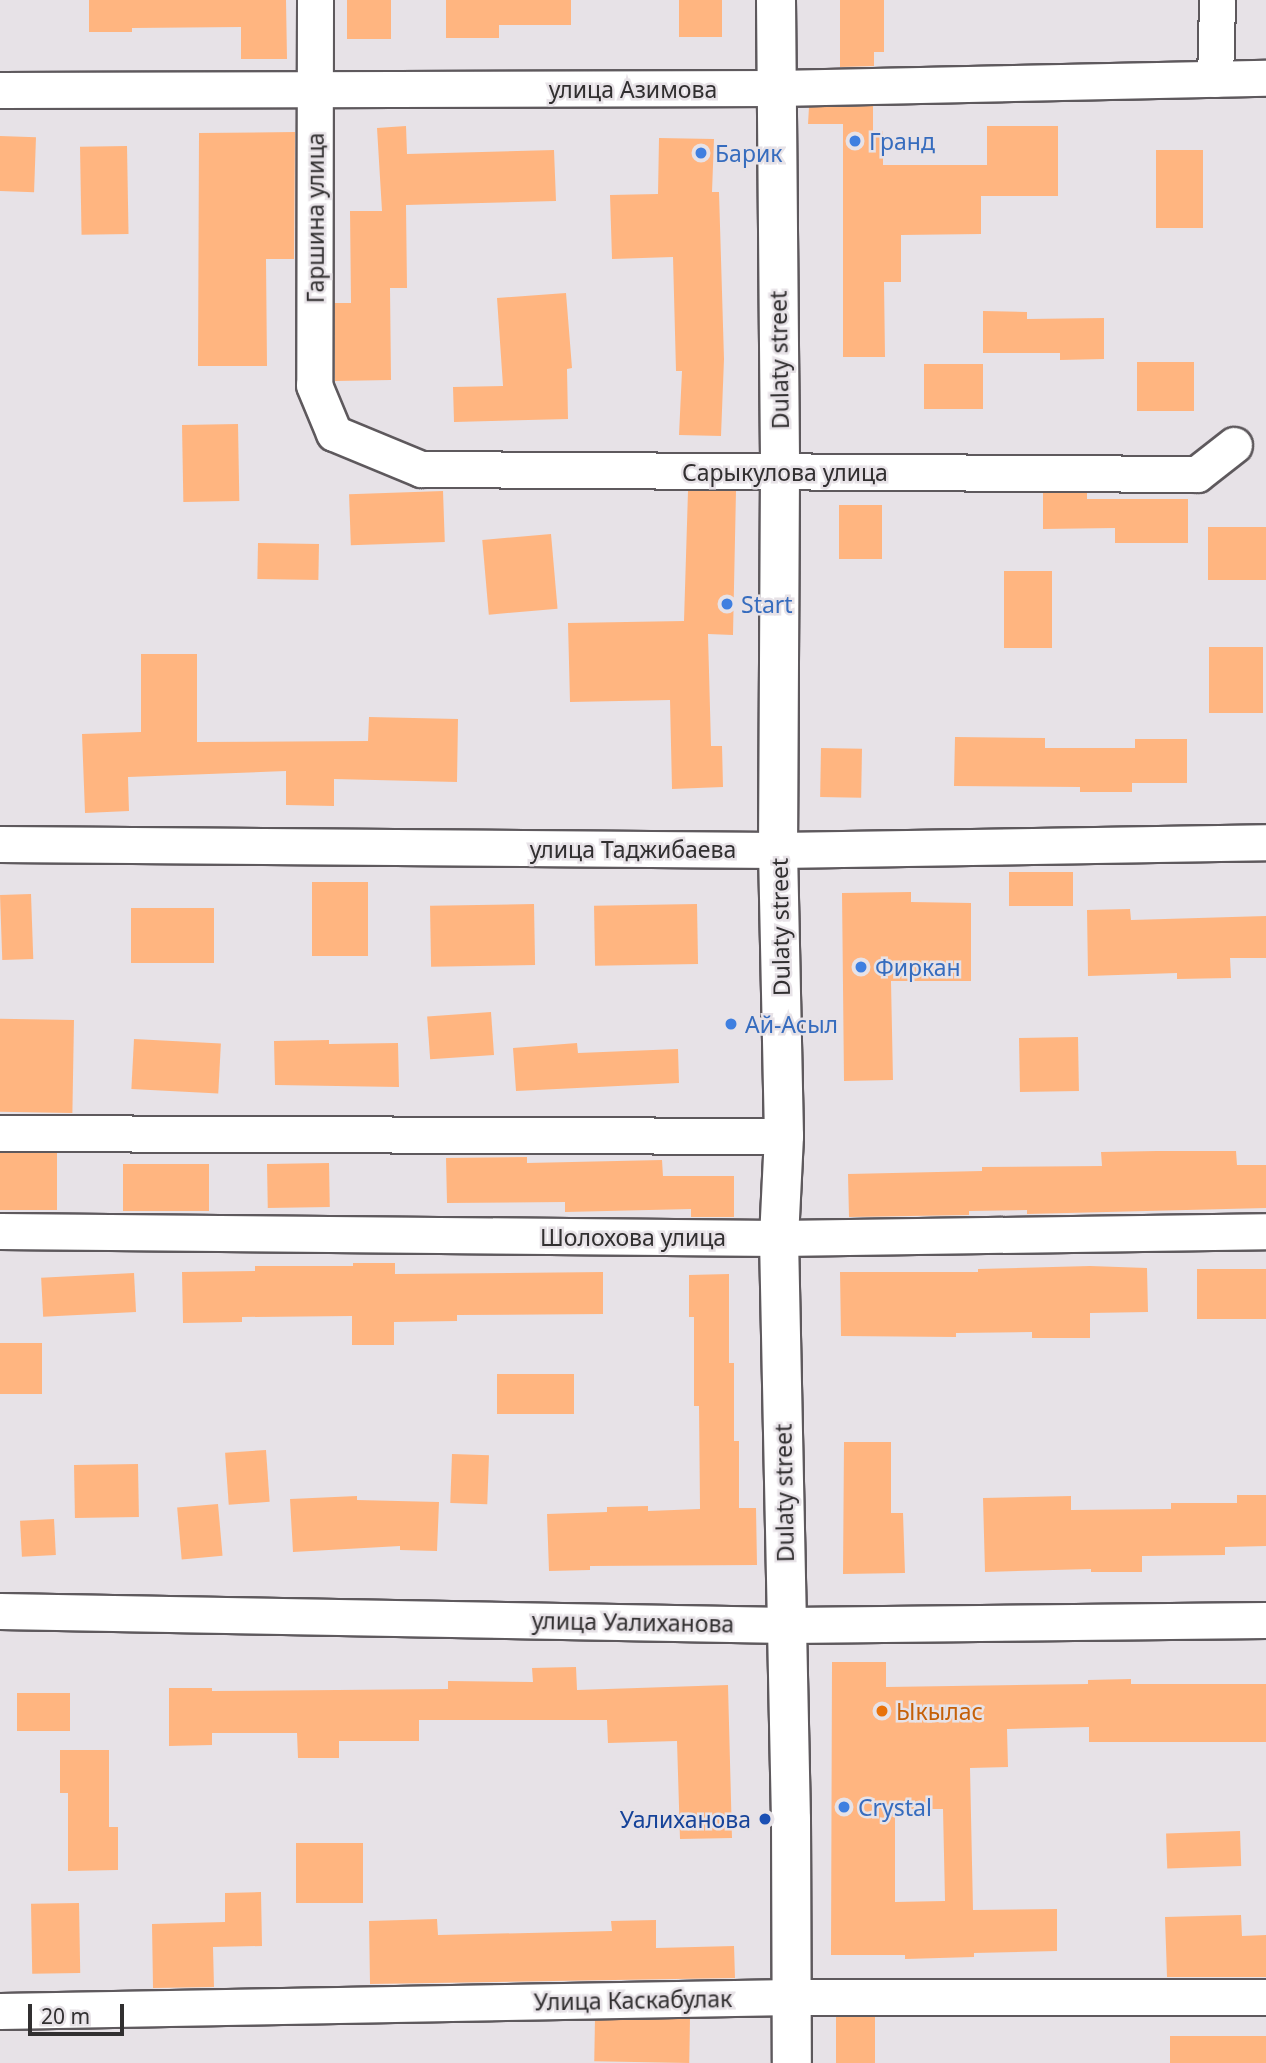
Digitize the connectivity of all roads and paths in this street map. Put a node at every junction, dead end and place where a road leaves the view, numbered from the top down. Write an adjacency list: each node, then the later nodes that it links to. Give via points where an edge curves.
1 (315, 0): 8 (street, Гаршина улица)
2 (776, 0): 6 (main road, Dulaty street)
3 (1217, 0): 5 (street)
4 (1266, 78): 5 (street, улица Азимова)
5 (1215, 79): 6 (street, улица Азимова)
6 (777, 88): 8 (street, улица Азимова); 11 (main road, Dulaty street)
7 (0, 90): 8 (street, улица Азимова)
8 (316, 92): 9 (street, Гаршина улица, via 314,385)
9 (334, 433): 11 (street, Сарыкулова улица, via 421,470)
10 (1234, 445): 11 (street, Сарыкулова улица, via 1197,474)
11 (780, 472): 14 (main road, Dulaty street)
12 (1266, 842): 14 (street, улица Таджибаева)
13 (0, 844): 14 (street, улица Таджибаева)
14 (778, 850): 16 (main road, Dulaty street)
15 (0, 1133): 16 (street)
16 (783, 1136): 19 (main road, Dulaty street)
17 (0, 1231): 19 (street, Шолохова улица)
18 (1266, 1231): 19 (street, Шолохова улица)
19 (779, 1238): 22 (main road, Dulaty street)
20 (0, 1611): 22 (street, улица Уалиханова)
21 (1266, 1620): 22 (street, улица Уалиханова)
22 (787, 1625): 23 (main road, Dulaty street)
23 (792, 1997): 24 (street, Улица Каскабулак); 25 (street, Улица Каскабулак); 26 (main road, Dulaty street)
24 (1266, 1997)
25 (0, 2011)
26 (792, 2063)

